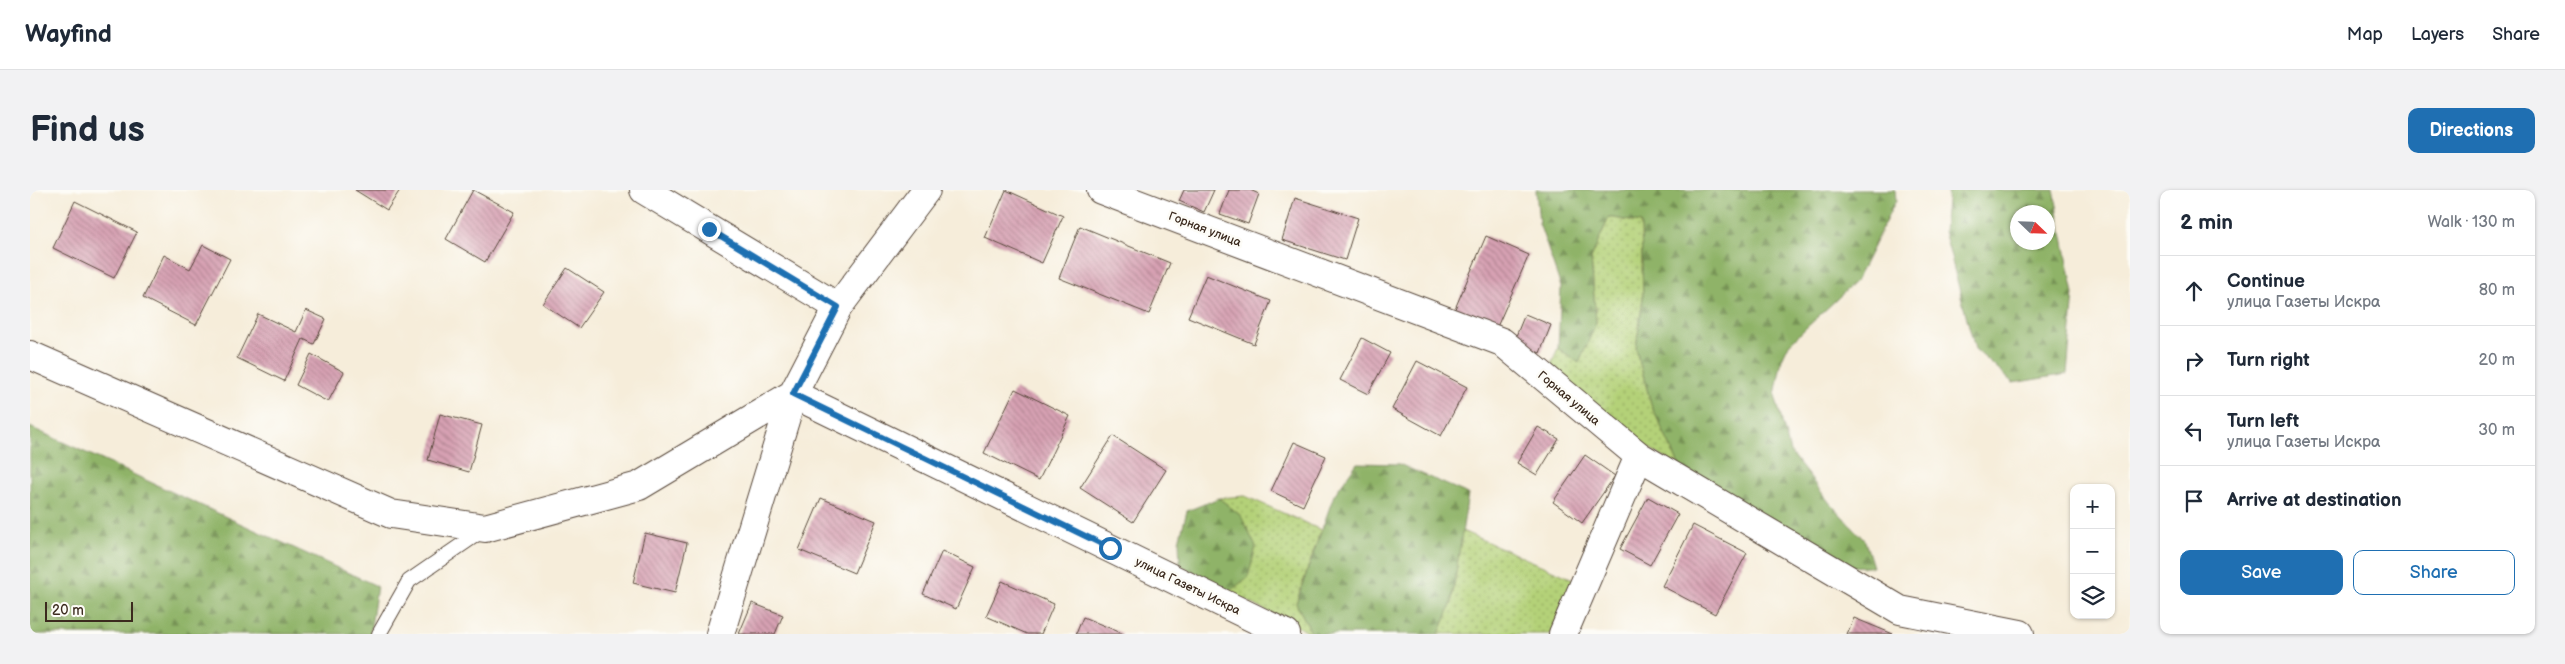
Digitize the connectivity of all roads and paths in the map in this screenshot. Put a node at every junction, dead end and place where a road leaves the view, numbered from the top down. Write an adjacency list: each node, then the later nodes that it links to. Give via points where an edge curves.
1 (644, 190): 4 (street)
2 (926, 190): 4 (street)
3 (1101, 190): 7 (street, Горная улица, via 1502,342)
4 (838, 307): 6 (street)
5 (30, 355): 8 (street, via 392,514)
6 (793, 394): 8 (street, via 639,486); 10 (street); 11 (street, улица Газеты Искра)
7 (1639, 456): 12 (street); 13 (street, Горная улица, via 1900,610)
8 (485, 528): 9 (lane, via 409,581)
9 (379, 634)
10 (720, 634)
11 (1286, 634)
12 (1563, 634)
13 (2020, 634)

